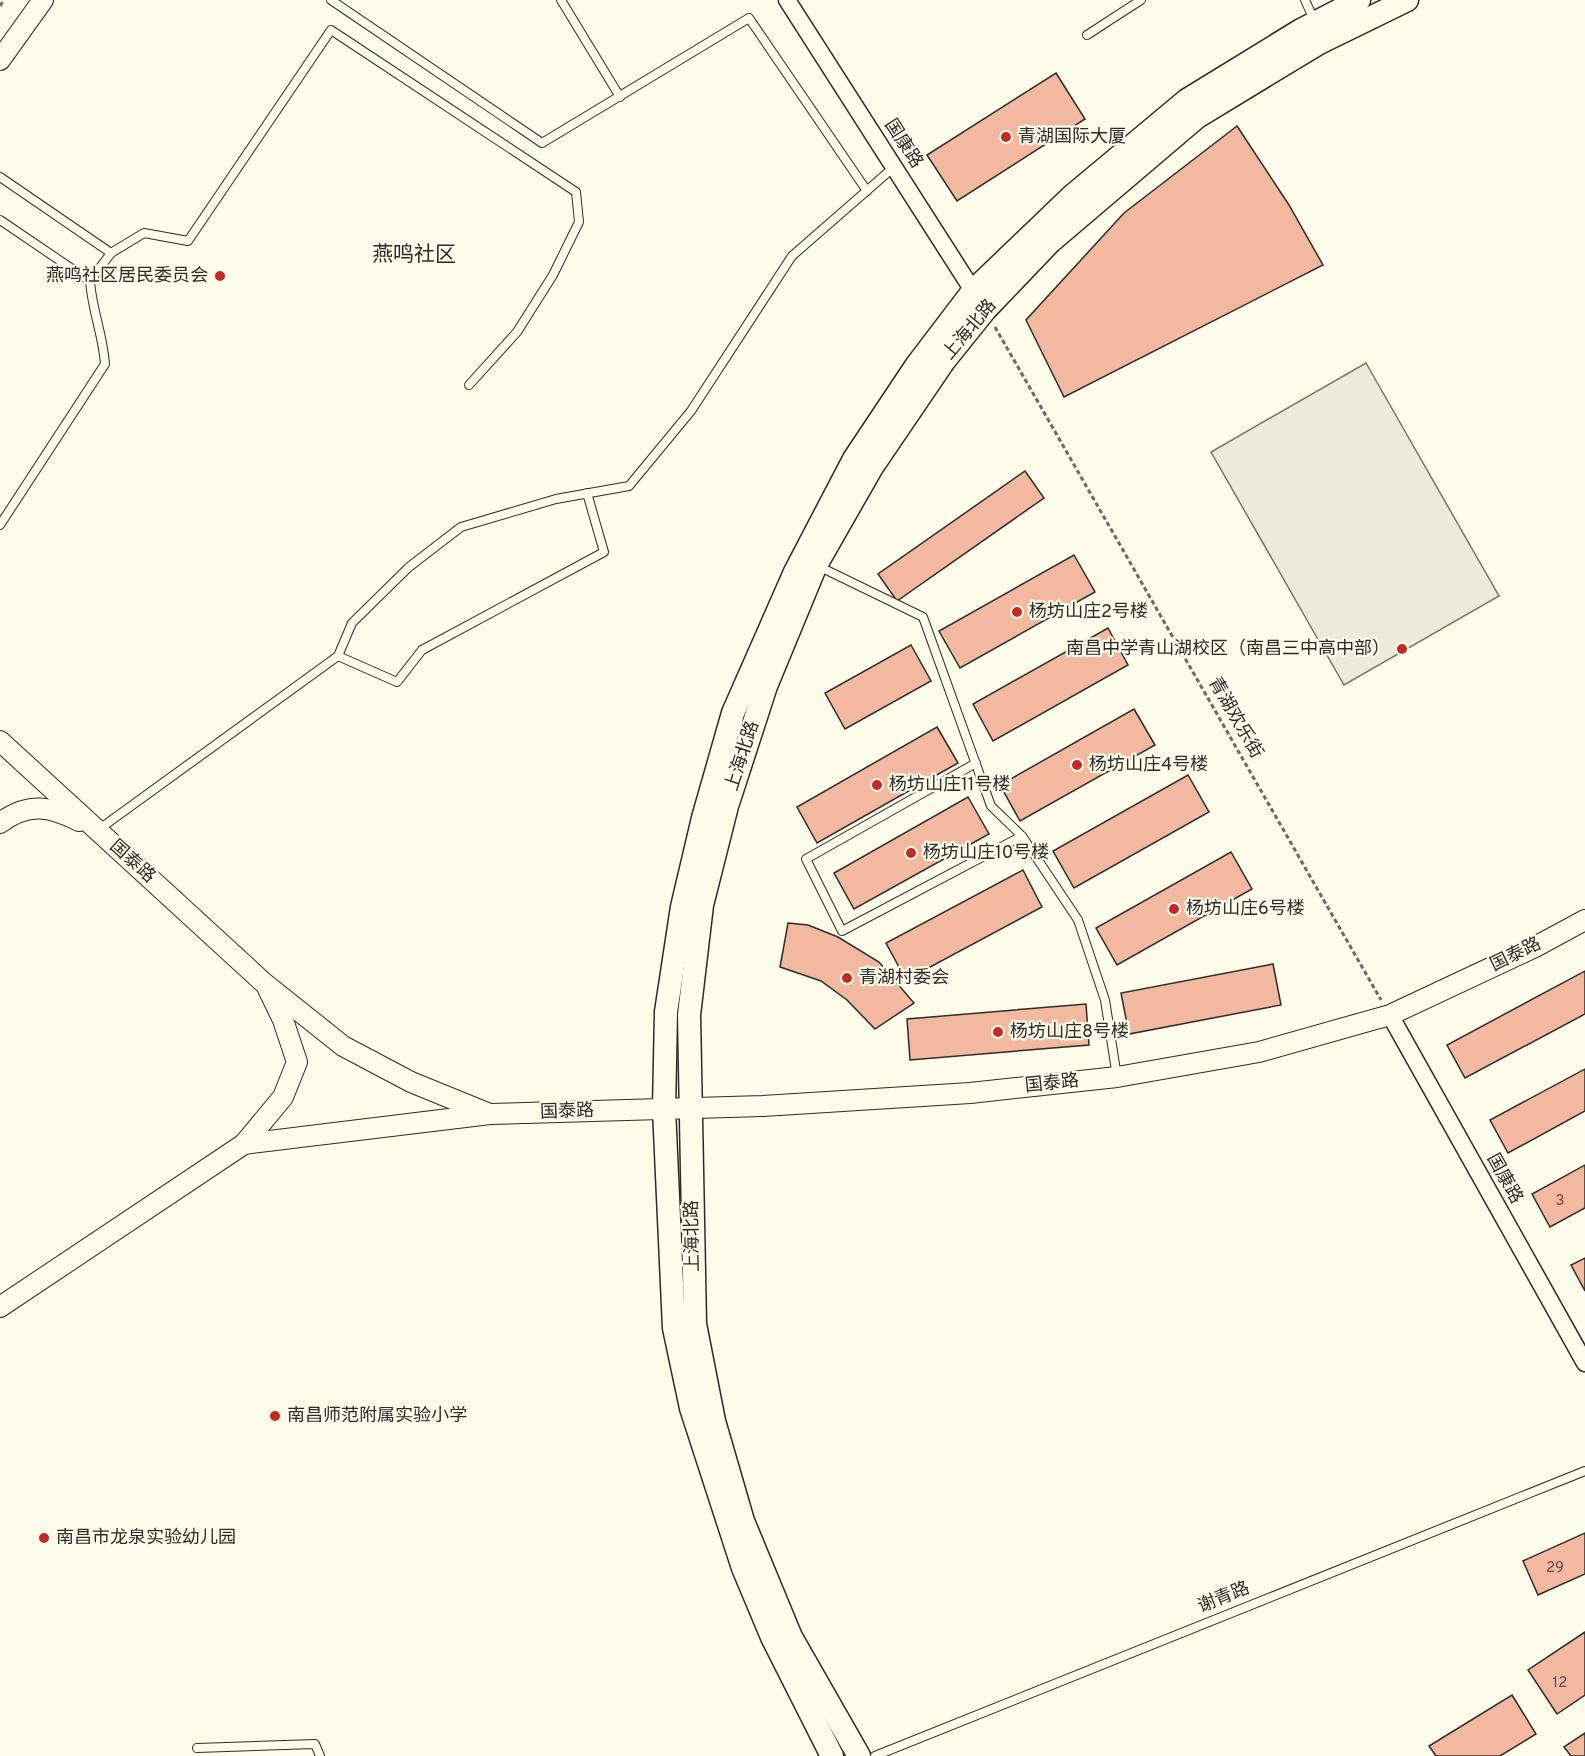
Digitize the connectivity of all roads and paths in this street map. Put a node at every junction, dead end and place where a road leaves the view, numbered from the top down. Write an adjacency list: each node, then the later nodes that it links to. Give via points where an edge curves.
1 (4, 0): 10 (path)
2 (43, 0): 13 (street)
3 (331, 0): 14 (lane, via 542,143)
4 (561, 0): 14 (lane)
5 (787, 0): 15 (street, 国康路)
6 (1141, 0): 12 (lane)
7 (1305, 0): 11 (lane)
8 (1359, 0): 11 (main road, 上海北路)
9 (1407, 0): 21 (main road, 上海北路, via 1319,43 1197,117)
10 (0, 6)
11 (1315, 23): 21 (main road, 上海北路, via 1187,100 1072,196)
12 (1087, 35)
13 (0, 60)
14 (620, 97): 17 (lane, via 749,18)
15 (894, 166): 17 (lane); 21 (street, 国康路)
16 (0, 177): 19 (lane)
17 (867, 191): 23 (lane, via 792,256 691,411 629,486)
18 (0, 220): 20 (lane)
19 (111, 253): 20 (lane); 22 (lane, via 144,233 188,241 331,30 576,192 579,222 553,274 517,332)
20 (90, 281): 24 (lane, via 105,364)
21 (979, 301): 25 (main road, 上海北路, via 944,361 872,466); 34 (path, 青湖欢乐街); 37 (main road, 上海北路, via 916,366 854,459 795,572 733,713 682,907 666,1012)
22 (470, 385)
23 (588, 493): 26 (lane, via 461,527 409,567 352,623); 26 (lane, via 604,552 422,650 397,682)
24 (0, 525)
25 (816, 565): 28 (lane, via 923,617); 36 (main road, 上海北路, via 766,686 727,806 702,905 690,1015)
26 (338, 656): 30 (lane)
27 (0, 741): 30 (street, 国泰路)
28 (976, 763): 31 (lane, via 991,806); 31 (lane, via 806,859 842,932)
29 (0, 823): 30 (street, via 12,814 40,808 57,810)
30 (98, 830): 33 (street, 国泰路)
31 (1022, 836): 35 (lane, via 1078,920 1105,1000)
32 (1585, 920): 34 (street, 国泰路)
33 (264, 983): 38 (street, 国泰路, via 343,1046 411,1082); 39 (street, 国泰路, via 283,1020 297,1062 283,1097)
34 (1390, 1015): 35 (street, 国泰路, via 1259,1052); 41 (street, 国康路)
35 (1117, 1077): 36 (street, 国泰路, via 970,1093)
36 (691, 1108): 37 (street, 国泰路); 46 (main road, 上海北路, via 695,1324 714,1421 743,1521 791,1637)
37 (664, 1109): 38 (street, 国泰路); 45 (main road, 上海北路, via 674,1328 691,1408 742,1568)
38 (490, 1114): 39 (street, 国泰路)
39 (244, 1144): 40 (street, 国泰路)
40 (0, 1307)
41 (1585, 1363)
42 (1585, 1471): 47 (lane, 谢青路)
43 (197, 1748): 44 (lane, via 315,1744)
44 (320, 1756)
45 (830, 1756)
46 (859, 1756)
47 (875, 1756)

